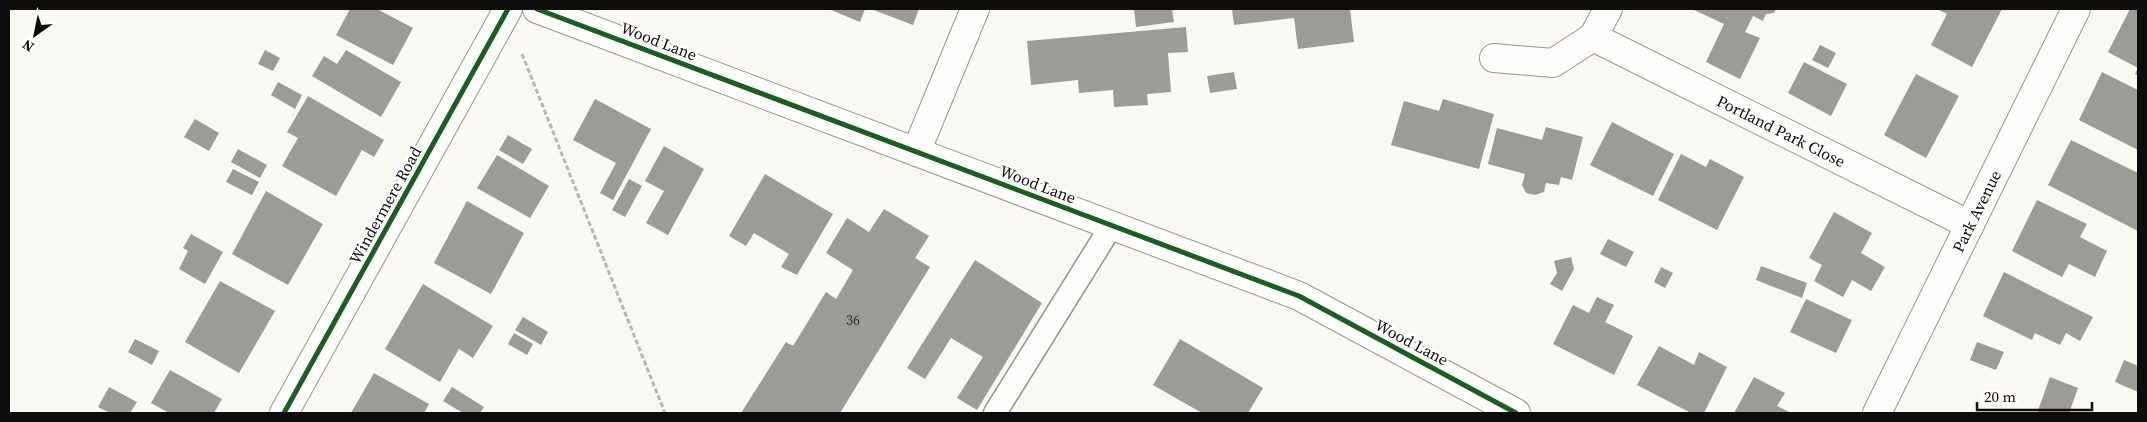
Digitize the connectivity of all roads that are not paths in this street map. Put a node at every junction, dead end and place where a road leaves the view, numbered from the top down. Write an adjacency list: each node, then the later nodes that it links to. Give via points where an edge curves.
1 (508, 9): 11 (street, Windermere Road)
2 (537, 9): 8 (street, Wood Lane)
3 (975, 9): 8 (street)
4 (1608, 9): 6 (street)
5 (2076, 9): 10 (street, Park Avenue)
6 (1593, 37): 7 (street, via 1553,63); 10 (street, Portland Park Close)
7 (1494, 58)
8 (916, 152): 9 (street, Wood Lane)
9 (1112, 225): 12 (lane); 13 (street, Wood Lane, via 1299,296)
10 (1970, 225): 14 (street, Park Avenue)
11 (284, 413)
12 (995, 413)
13 (1516, 413)
14 (1876, 413)

